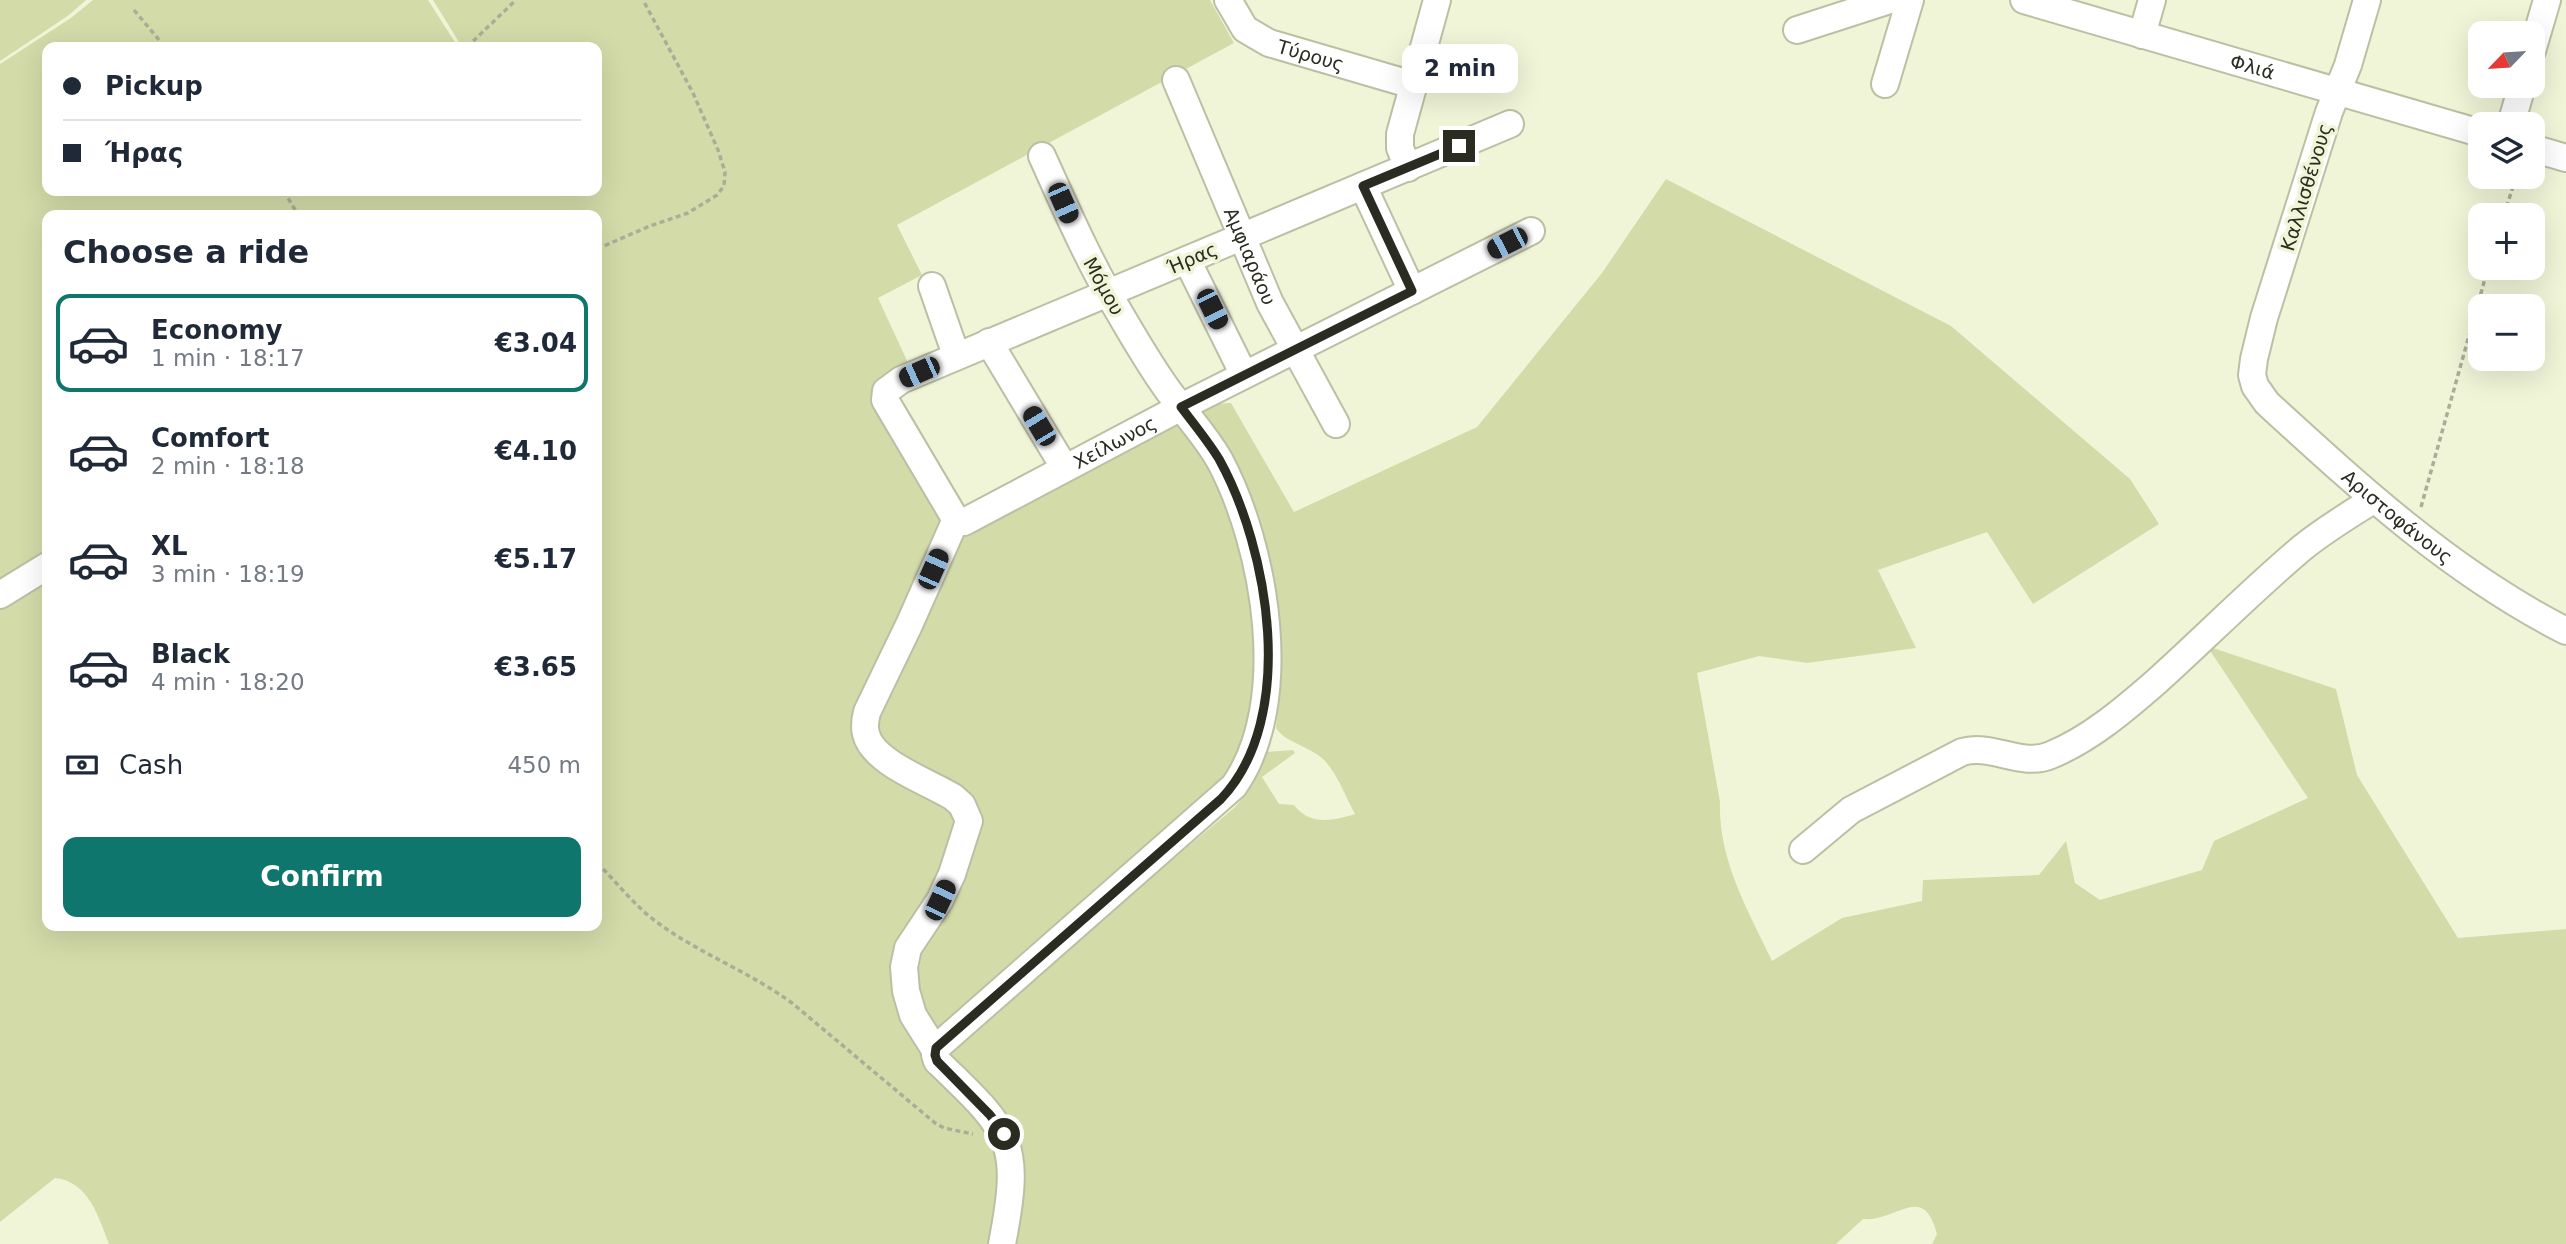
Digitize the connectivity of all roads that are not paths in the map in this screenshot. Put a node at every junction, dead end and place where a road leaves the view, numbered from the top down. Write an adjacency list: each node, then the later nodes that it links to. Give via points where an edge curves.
1 (1228, 0): 14 (street, Τύρους, via 1245,29 1269,43)
2 (1437, 0): 14 (street)
3 (1889, 0): 10 (street)
4 (1909, 0): 13 (street)
5 (2024, 0): 11 (street, Φλιά)
6 (2152, 0): 11 (street)
7 (2367, 0): 15 (street, Καλλισθένους)
8 (2547, 0): 9 (street)
9 (2541, 21)
10 (1797, 30)
11 (2142, 35): 15 (street, Φλιά)
12 (1176, 80): 24 (street, Αμφιαράου)
13 (1885, 84)
14 (1413, 85): 21 (street, via 1399,142)
15 (2337, 92): 17 (street, Φλιά); 33 (street, Καλλισθένους, via 2264,318)
16 (1510, 124): 21 (street, Ήρας)
17 (2468, 130)
18 (2545, 152): 20 (street)
19 (1042, 156): 28 (street, Μόμου)
20 (2566, 158)
21 (1408, 168): 22 (street, Ήρας)
22 (1363, 186): 24 (street, Ήρας); 27 (street)
23 (1531, 231): 27 (street, Χείλωνος)
24 (1242, 237): 25 (street, Ήρας); 30 (street, Αμφιαράου)
25 (1187, 260): 28 (street, Ήρας); 32 (street)
26 (932, 286): 31 (street)
27 (1412, 291): 30 (street, Χείλωνος)
28 (1107, 293): 29 (street, Ήρας); 34 (street, Μόμου)
29 (989, 342): 31 (street, Ήρας); 36 (street)
30 (1296, 350): 32 (street, Χείλωνος); 35 (street, Αμφιαράου)
31 (956, 355): 38 (street, Ήρας, via 896,383 886,391 885,400)
32 (1244, 375): 34 (street, Χείλωνος)
33 (2252, 375): 37 (street, Αριστοφάνους, via 2267,403)
34 (1181, 407): 36 (street, Χείλωνος); 43 (street, Μόμου, via 1227,476 1258,572 1268,673 1248,760 1221,799)
35 (1336, 424)
36 (1064, 467): 38 (street, Χείλωνος)
37 (2373, 500): 41 (street, Αριστοφάνους, via 2477,580); 42 (street, via 2309,543 2098,728 2036,759 1980,750 1962,752 1852,810)
38 (959, 520): 43 (street, via 865,724 869,743 879,755 953,797 969,821 952,874 908,948 904,967 913,1015)
39 (42, 569): 40 (street)
40 (0, 595)
41 (2566, 631)
42 (1803, 850)
43 (935, 1050): 44 (street, via 937,1061 1004,1134 1012,1170)
44 (1002, 1244)

